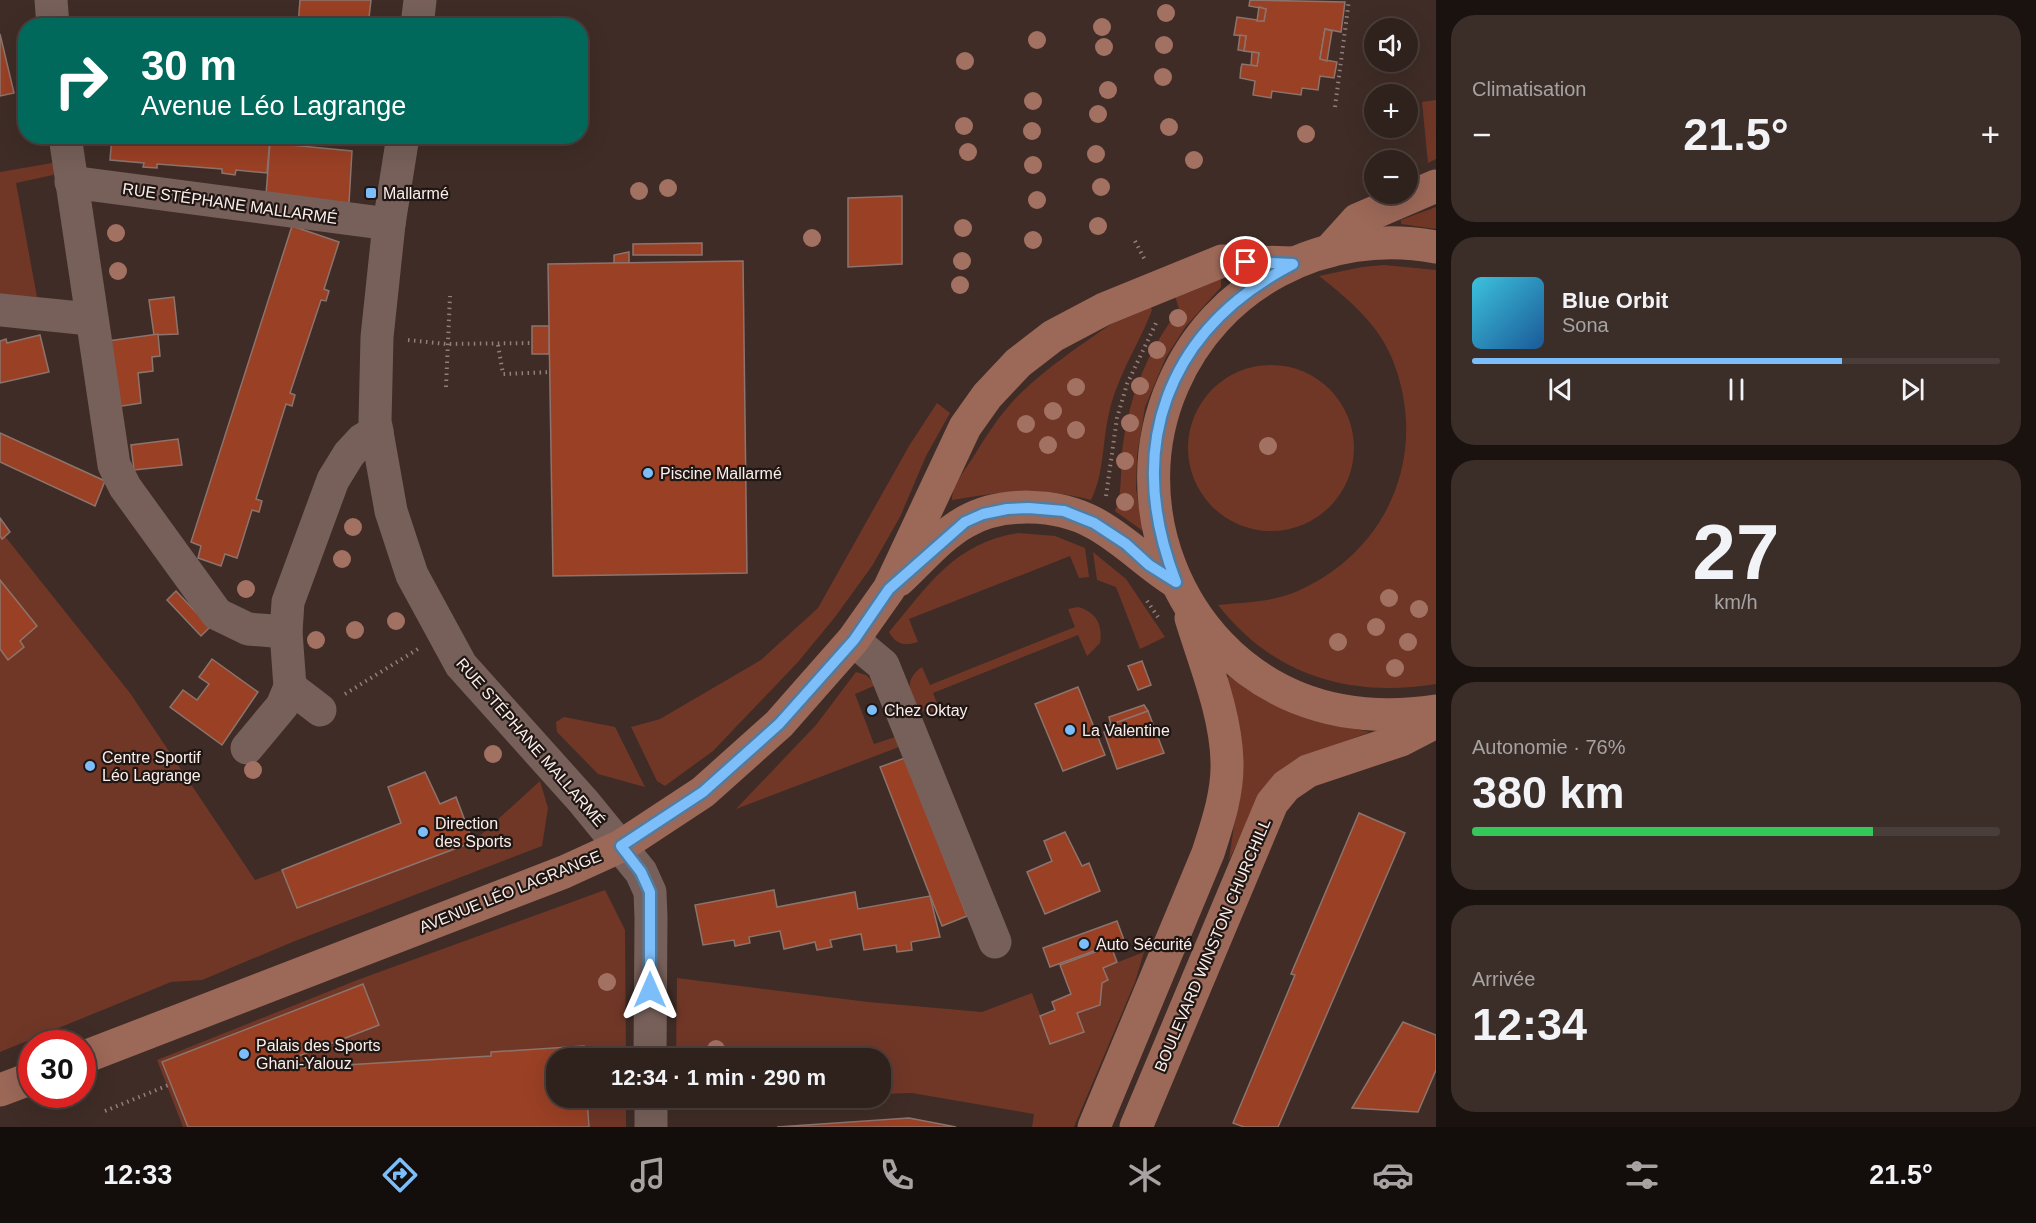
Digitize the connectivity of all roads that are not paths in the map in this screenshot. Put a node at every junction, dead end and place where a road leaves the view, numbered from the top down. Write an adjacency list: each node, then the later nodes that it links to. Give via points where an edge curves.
1 (51, 0): 3 (street)
2 (420, 0): 4 (street)
3 (52, 18)
4 (418, 18)
5 (66, 144): 7 (street)
6 (402, 144): 9 (street, RUE STÉPHANE MALLARMÉ)
7 (71, 182): 9 (street, RUE STÉPHANE MALLARMÉ); 14 (street)
8 (1436, 186): 11 (main road, via 1357,220)
9 (389, 224): 15 (street, RUE STÉPHANE MALLARMÉ, via 377,337)
10 (1436, 247): 11 (main road, via 1381,243)
11 (1329, 251): 12 (main road)
12 (1293, 264): 16 (main road, AVENUE LÉO LAGRANGE, via 1222,261 1104,309 1053,336 1018,363 965,427); 17 (main road, via 1265,278 1216,318 1180,369 1167,398 1153,459 1153,491)
13 (0, 310): 14 (street)
14 (90, 319): 18 (street, via 114,465 125,487 218,614 248,629)
15 (377, 431): 18 (street, via 345,458 333,480 288,602); 25 (street, RUE STÉPHANE MALLARMÉ, via 392,511 412,575 456,657)
16 (889, 589): 17 (main road, AVENUE LÉO LAGRANGE, via 965,522 983,514 1029,508 1064,511 1094,523 1149,565); 19 (main road, AVENUE LÉO LAGRANGE)
17 (1174, 601): 22 (main road, via 1239,661 1297,697 1354,713 1384,716); 33 (main road, via 1220,715 1227,762 1222,806 1208,853)
18 (286, 632): 20 (street)
19 (854, 640): 25 (main road, AVENUE LÉO LAGRANGE, via 779,724 703,792); 26 (street, via 883,665)
20 (291, 687): 21 (street); 24 (street, via 282,706)
21 (320, 710)
22 (1436, 711)
23 (1436, 722): 34 (main road, BOULEVARD WINSTON CHURCHILL, via 1401,740 1308,771 1286,786 1272,803)
24 (247, 748)
25 (621, 846): 27 (street, RUE STÉPHANE MALLARMÉ, via 641,872 650,892); 28 (main road, AVENUE LÉO LAGRANGE, via 564,872)
26 (995, 942)
27 (650, 1048)
28 (96, 1053)
29 (18, 1083): 30 (main road)
30 (0, 1090)
31 (651, 1108): 32 (street)
32 (651, 1127)
33 (1094, 1127)
34 (1136, 1127)

